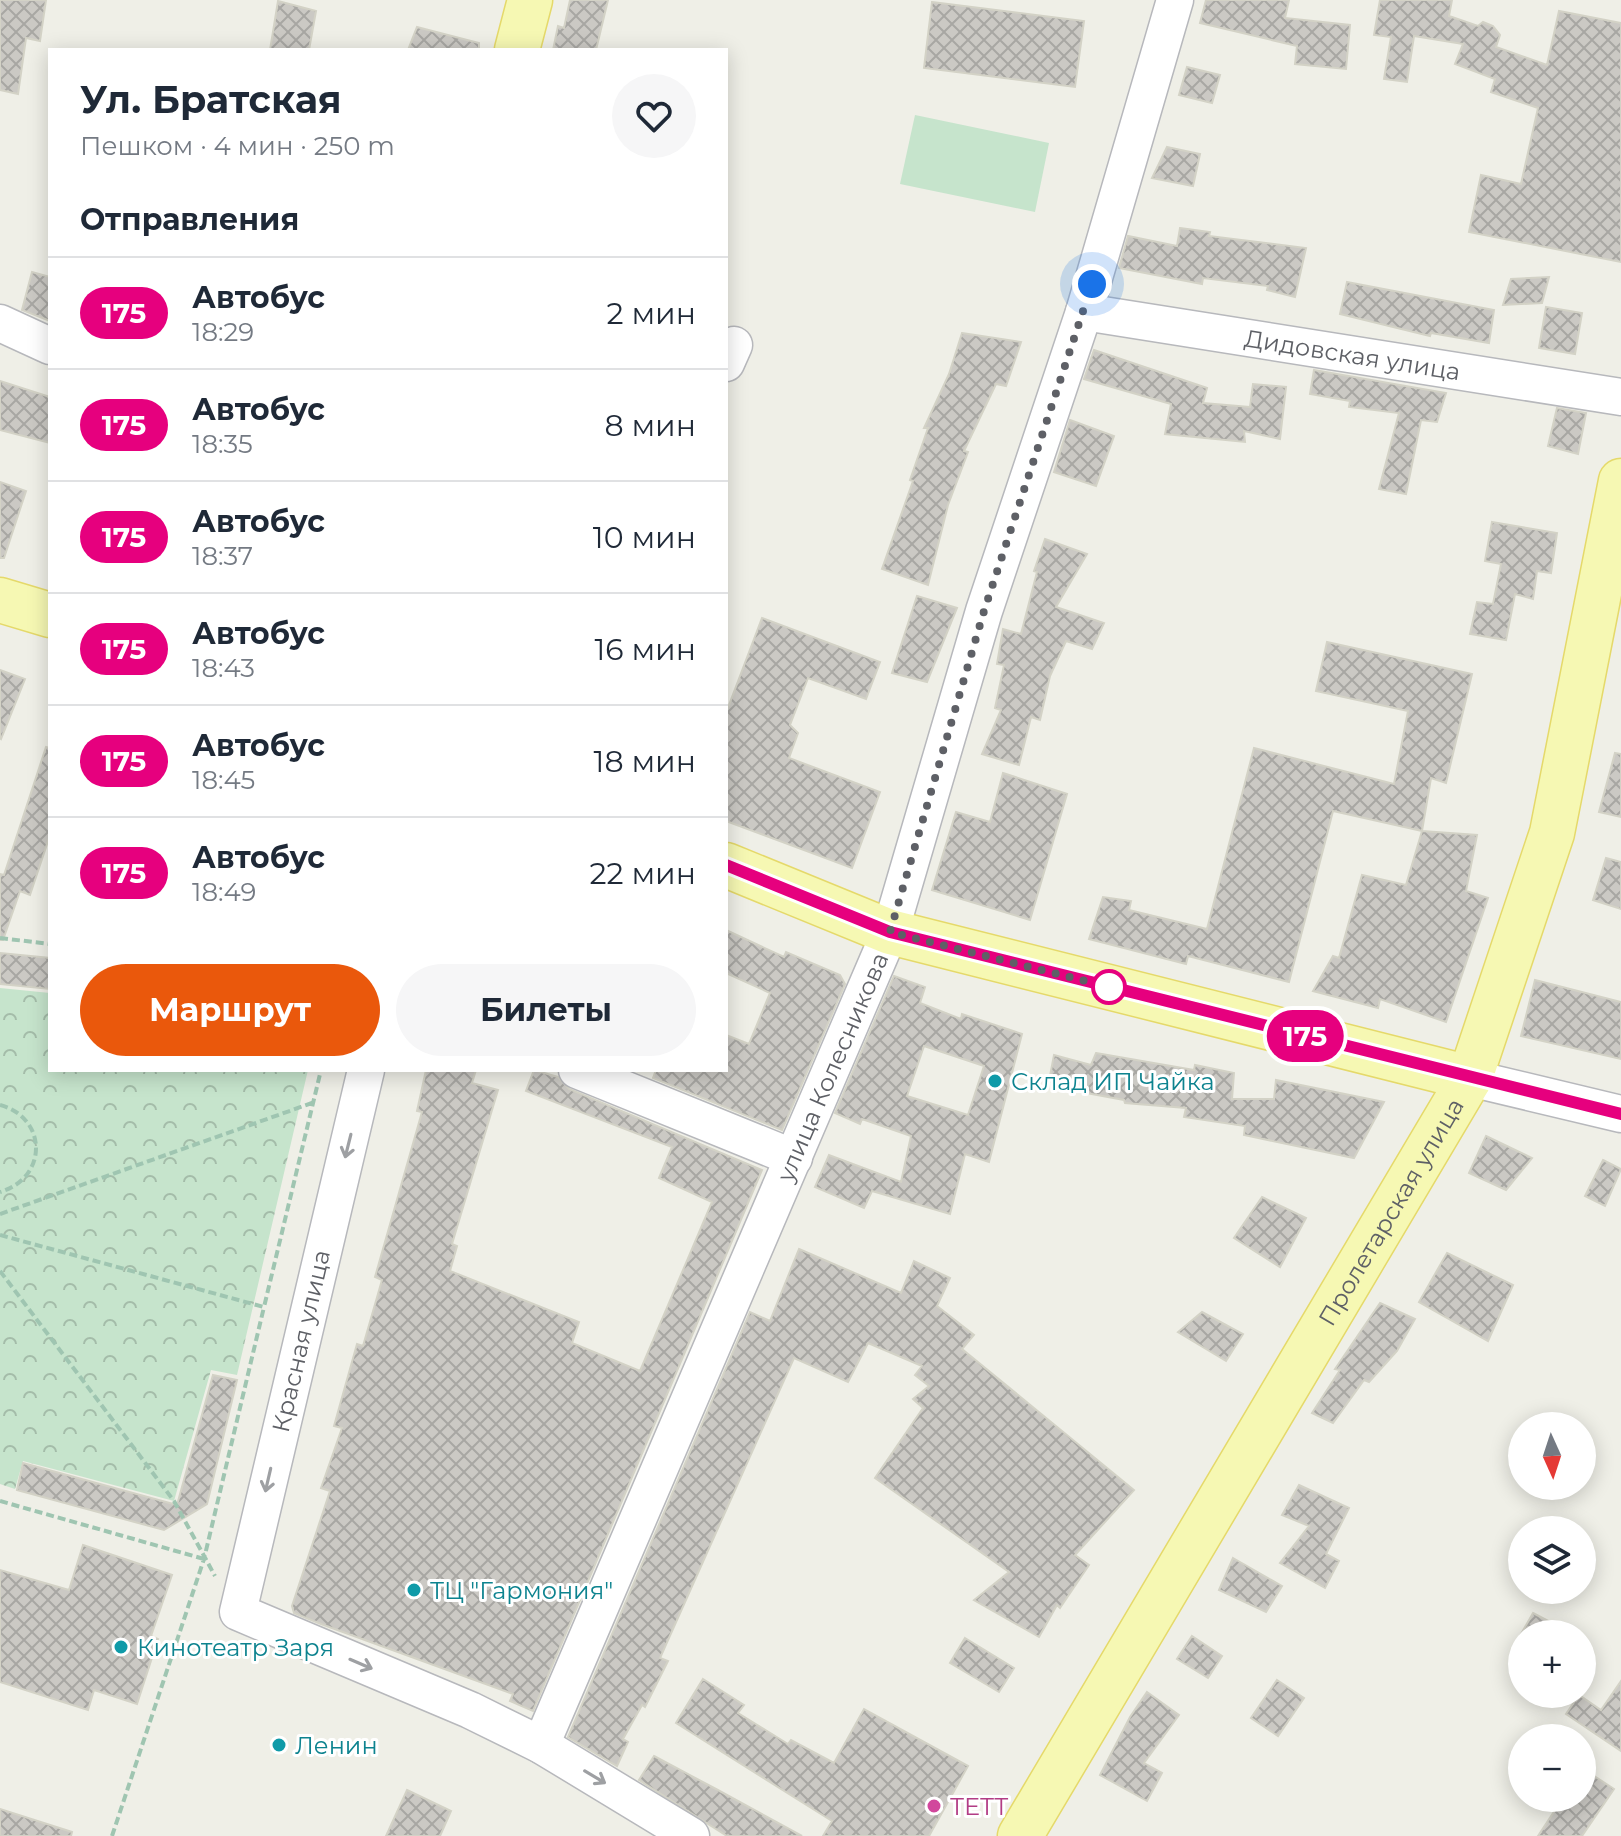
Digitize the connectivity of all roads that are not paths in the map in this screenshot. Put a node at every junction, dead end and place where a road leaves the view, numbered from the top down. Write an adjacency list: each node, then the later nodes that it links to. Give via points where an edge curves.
1 (530, 0): 3 (main road)
2 (1175, 0): 4 (street, улица Колесникова)
3 (518, 48)
4 (1084, 312): 7 (street, Дидовская улица); 12 (street, улица Колесникова, via 984,611)
5 (0, 323): 6 (street)
6 (48, 345)
7 (1621, 397)
8 (1621, 481): 15 (main road, Пролетарская улица, via 1552,833)
9 (0, 600): 10 (main road)
10 (48, 614)
11 (728, 866): 12 (main road)
12 (890, 932): 15 (main road); 17 (street, улица Колесникова)
13 (366, 1072): 18 (street, Красная улица, one-way to 18, via 238,1612)
14 (582, 1072): 17 (street)
15 (1470, 1078): 16 (street); 21 (main road, Пролетарская улица)
16 (1621, 1114)
17 (794, 1158): 18 (street, улица Колесникова)
18 (541, 1745): 19 (street, one-way to 19)
19 (648, 1824): 20 (street)
20 (691, 1836)
21 (1020, 1836)

